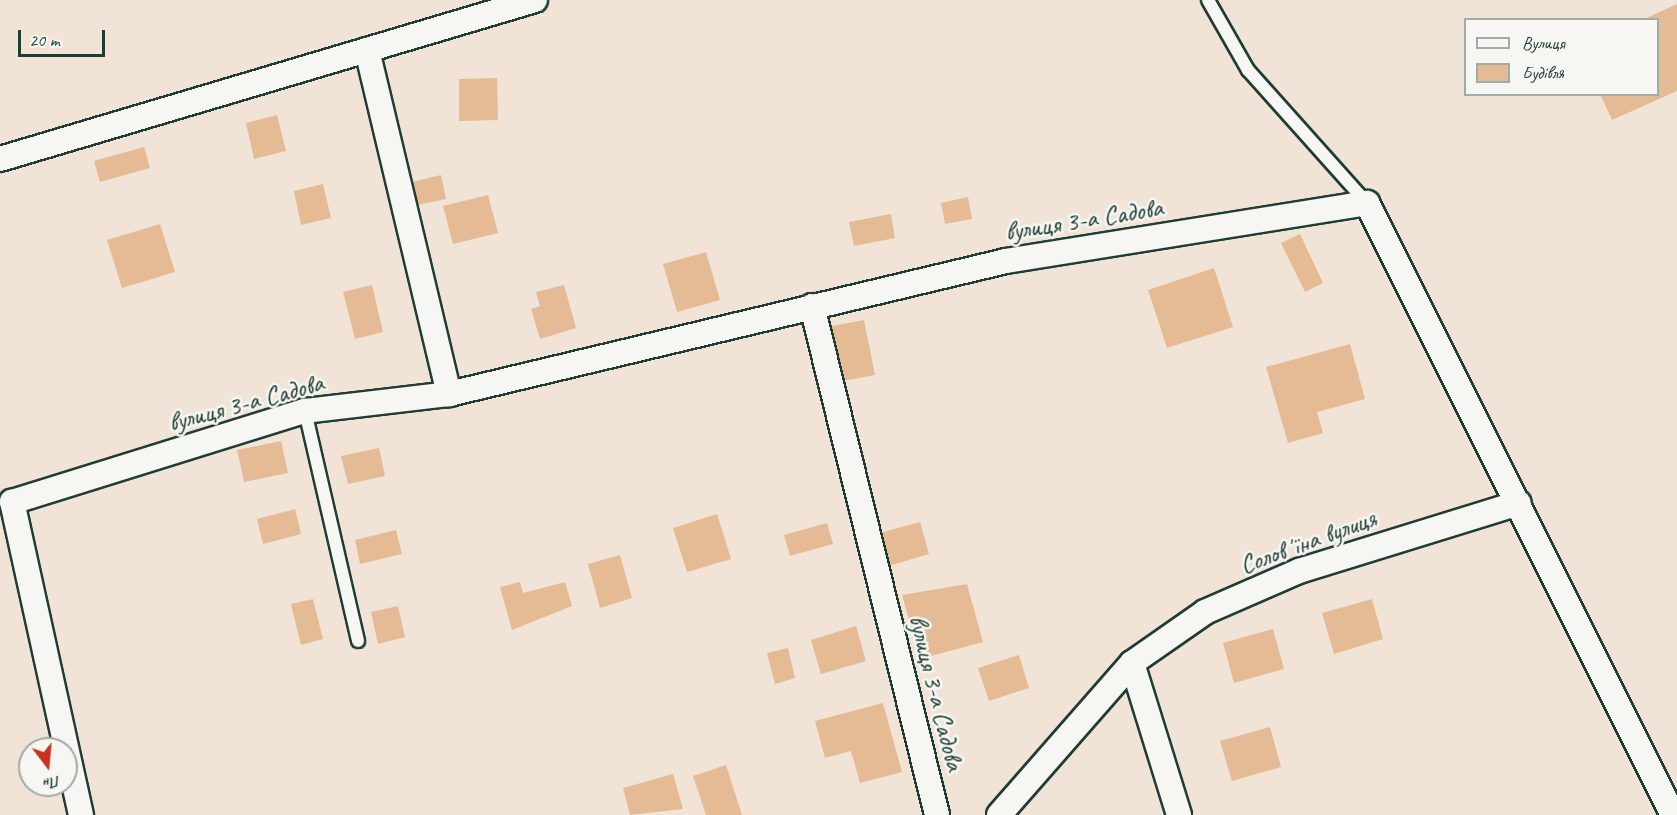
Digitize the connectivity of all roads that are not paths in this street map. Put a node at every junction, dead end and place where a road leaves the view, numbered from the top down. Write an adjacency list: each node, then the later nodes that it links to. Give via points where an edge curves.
1 (535, 0): 3 (street)
2 (1208, 0): 5 (lane, via 1248,69)
3 (367, 50): 4 (street); 7 (street)
4 (0, 159)
5 (1367, 204): 6 (street, вулиця 3-а Садова, via 1006,261); 9 (street)
6 (812, 306): 7 (street, вулиця 3-а Садова); 13 (street, вулиця 3-а Садова)
7 (449, 394): 8 (street, вулиця 3-а Садова)
8 (305, 411): 10 (lane); 12 (street, вулиця 3-а Садова, via 12,501)
9 (1519, 503): 11 (street, Соловʼїна вулиця, via 1299,572 1205,612); 16 (street)
10 (358, 641)
11 (1132, 663): 14 (street, Соловʼїна вулиця); 15 (street)
12 (81, 815)
13 (937, 815)
14 (999, 815)
15 (1179, 815)
16 (1673, 815)

